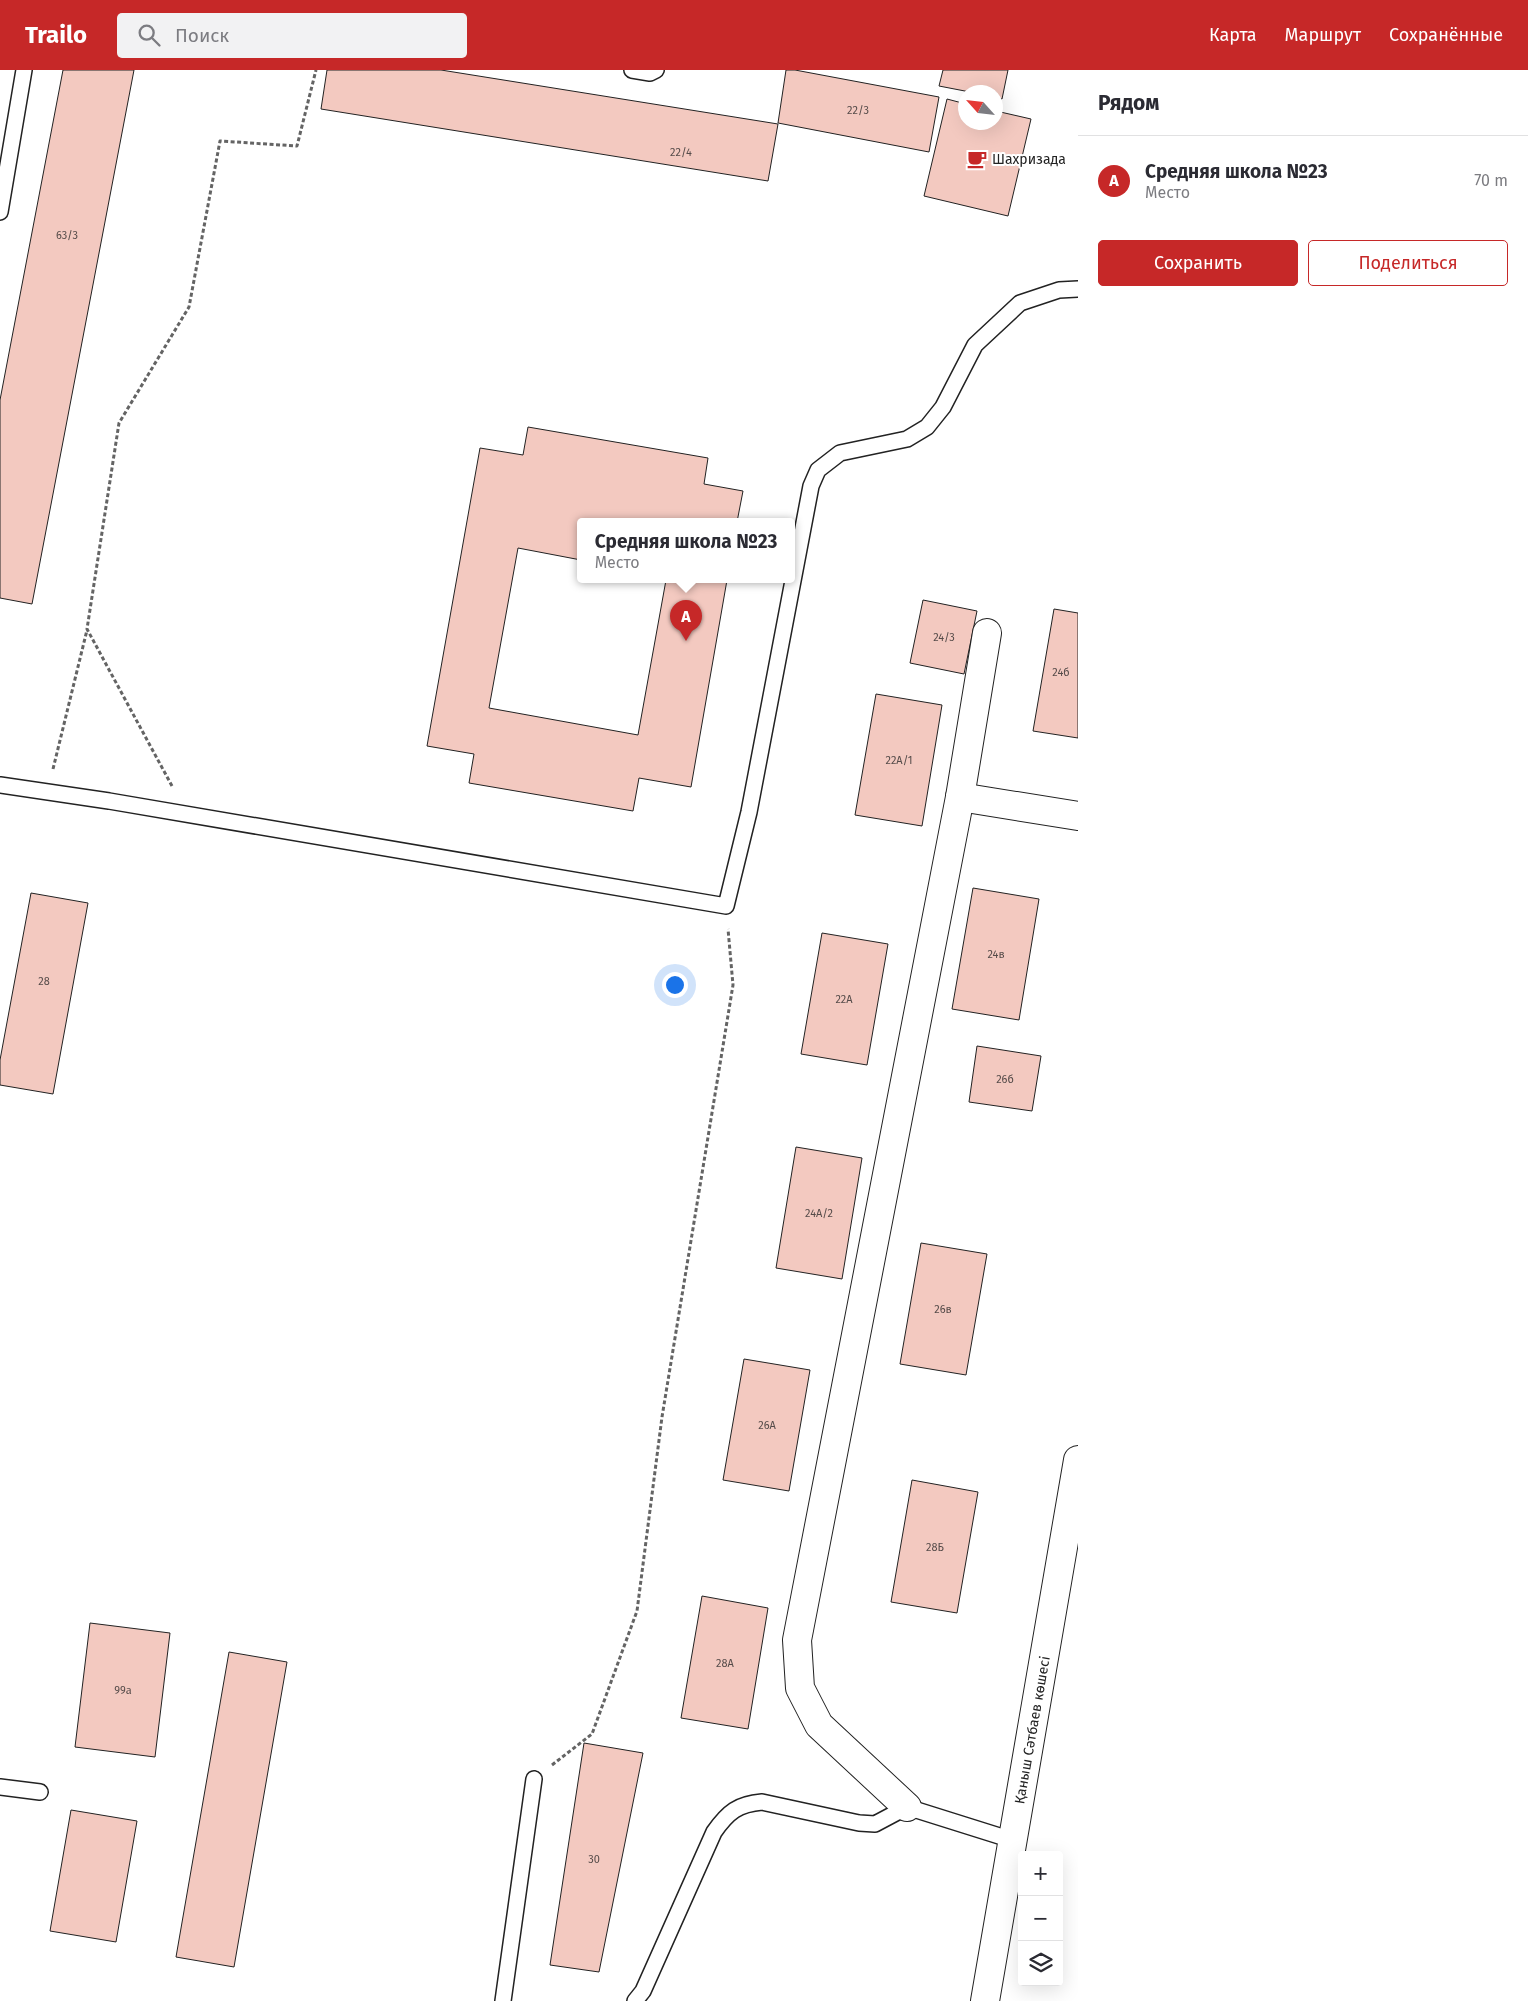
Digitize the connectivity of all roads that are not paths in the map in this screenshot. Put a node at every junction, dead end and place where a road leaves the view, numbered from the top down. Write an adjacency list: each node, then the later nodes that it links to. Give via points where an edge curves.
1 (24, 70): 4 (lane)
2 (632, 70): 3 (lane, via 650,73)
3 (656, 70)
4 (0, 212)
5 (1078, 289): 6 (lane, via 1059,290 1020,303 975,345 943,407 927,427 907,439 840,453 818,470 811,486)
6 (795, 570)
7 (793, 583): 9 (lane, via 749,812 726,906)
8 (987, 633): 10 (street)
9 (0, 785)
10 (960, 797): 11 (street); 16 (street, via 797,1640 800,1688 819,1725)
11 (1078, 816)
12 (1078, 1460): 17 (street, Қаныш Сәтбаев көшесі)
13 (534, 1779): 18 (lane)
14 (0, 1787): 15 (lane)
15 (40, 1792)
16 (908, 1807): 17 (lane); 19 (lane, via 875,1824 762,1802 746,1804 725,1816 714,1832 643,1991)
17 (1012, 1840): 20 (street, Қаныш Сәтбаев көшесі)
18 (503, 2001)
19 (635, 2001)
20 (984, 2001)

